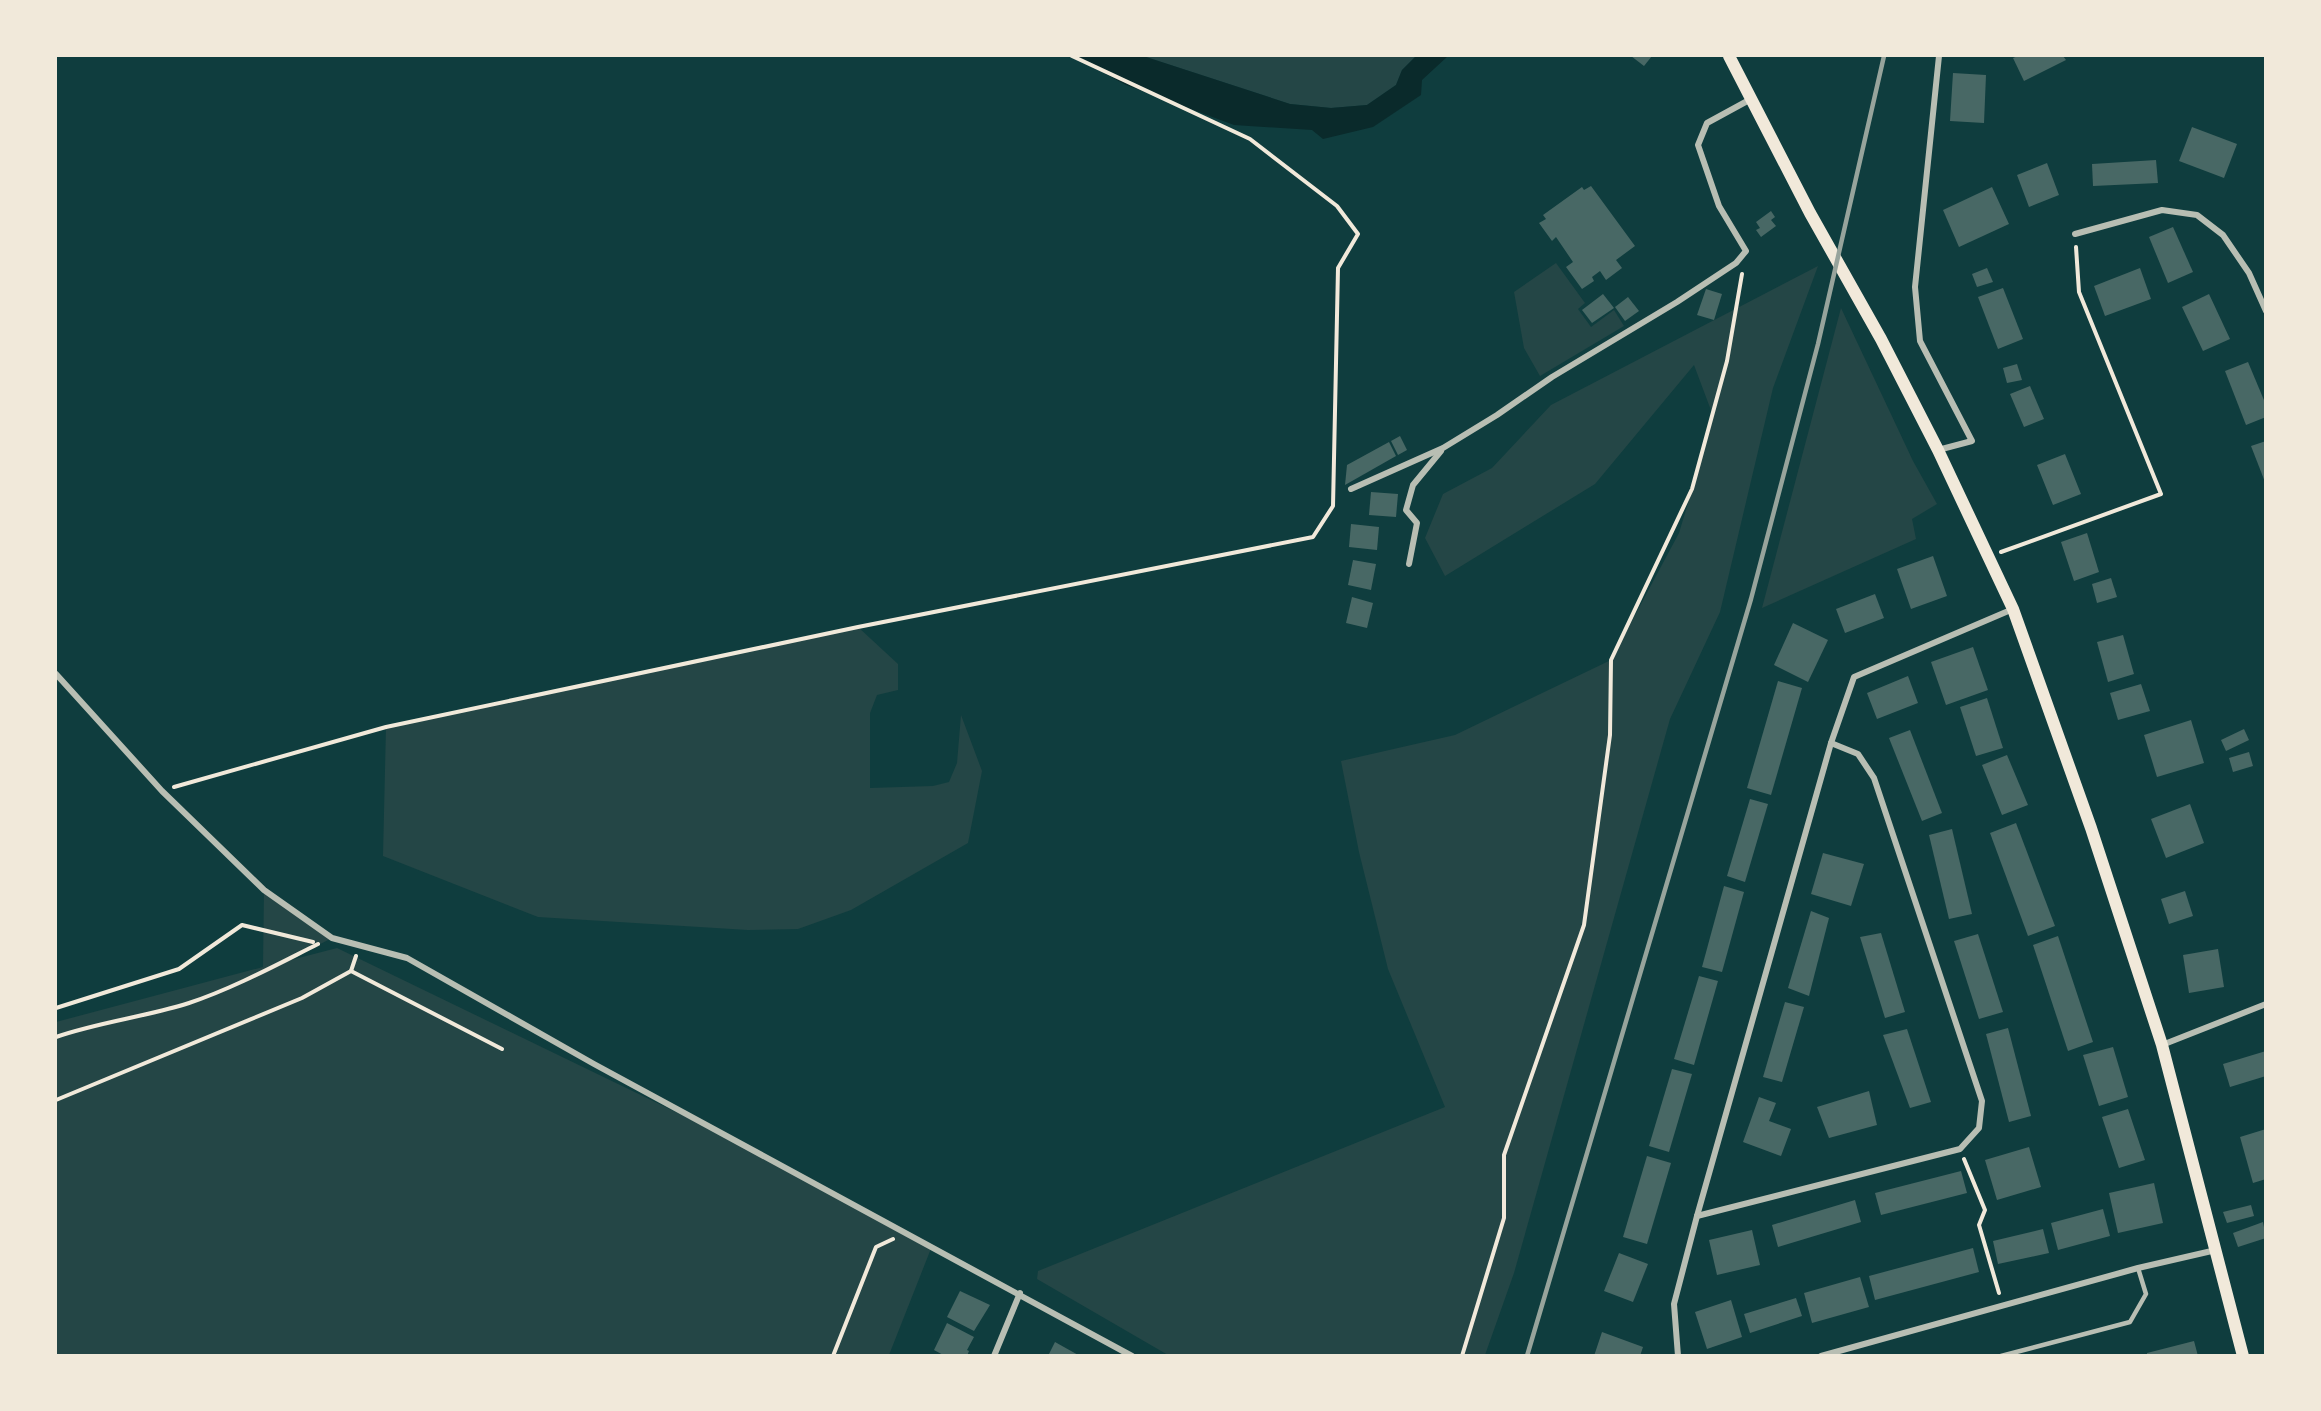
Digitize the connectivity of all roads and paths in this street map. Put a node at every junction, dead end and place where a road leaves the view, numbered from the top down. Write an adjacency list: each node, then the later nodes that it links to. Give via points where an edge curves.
1 (1072, 56): 16 (path, via 1250,139 1337,206 1358,234 1338,268 1333,506 1313,537 858,627 386,728)
2 (1729, 56): 4 (main road)
3 (1940, 56): 9 (street, via 1915,286 1920,341 1972,441)
4 (1752, 99): 6 (street, via 1707,123 1698,145 1719,206); 9 (main road)
5 (2075, 234): 7 (street, via 2162,210 2197,216 2223,235 2249,273); 11 (path, via 2079,292 2161,494)
6 (1746, 251): 8 (street, via 1736,263 1677,302); 37 (path, via 1727,362 1692,489 1611,660 1610,735 1584,925 1504,1155 1504,1218)
7 (2265, 311)
8 (1443, 448): 10 (street); 12 (street, via 1413,485 1406,510 1417,523)
9 (1938, 450): 11 (main road)
10 (1351, 489)
11 (1988, 556): 13 (main road)
12 (1409, 564)
13 (2013, 609): 15 (street, via 1854,677); 24 (main road)
14 (56, 674): 16 (street)
15 (1831, 743): 27 (street, via 1858,754 1874,778 1982,1101 1979,1128); 28 (street)
16 (162, 791): 17 (street, via 264,890)
17 (333, 938): 18 (path); 19 (street)
18 (320, 944): 22 (path, via 242,926 179,969); 23 (path, via 189,1003)
19 (361, 945): 20 (path); 29 (street, via 407,958)
20 (351, 971): 25 (path); 26 (path, via 302,998)
21 (2265, 1004): 24 (street)
22 (56, 1008)
23 (56, 1037)
24 (2162, 1045): 30 (main road)
25 (502, 1049)
26 (56, 1100)
27 (1960, 1149): 28 (street); 33 (path, via 1985,1210 1979,1225)
28 (1697, 1216): 38 (street, via 1674,1304)
29 (908, 1233): 32 (street); 34 (path, via 876,1247)
30 (2216, 1250): 31 (street); 41 (main road)
31 (2138, 1268): 33 (street); 40 (lane, via 2146,1294 2130,1322)
32 (1020, 1293): 35 (street); 36 (street)
33 (2002, 1305): 39 (street)
34 (833, 1356)
35 (994, 1356)
36 (1132, 1356)
37 (1462, 1356)
38 (1678, 1356)
39 (1821, 1356)
40 (2001, 1356)
41 (2243, 1356)

